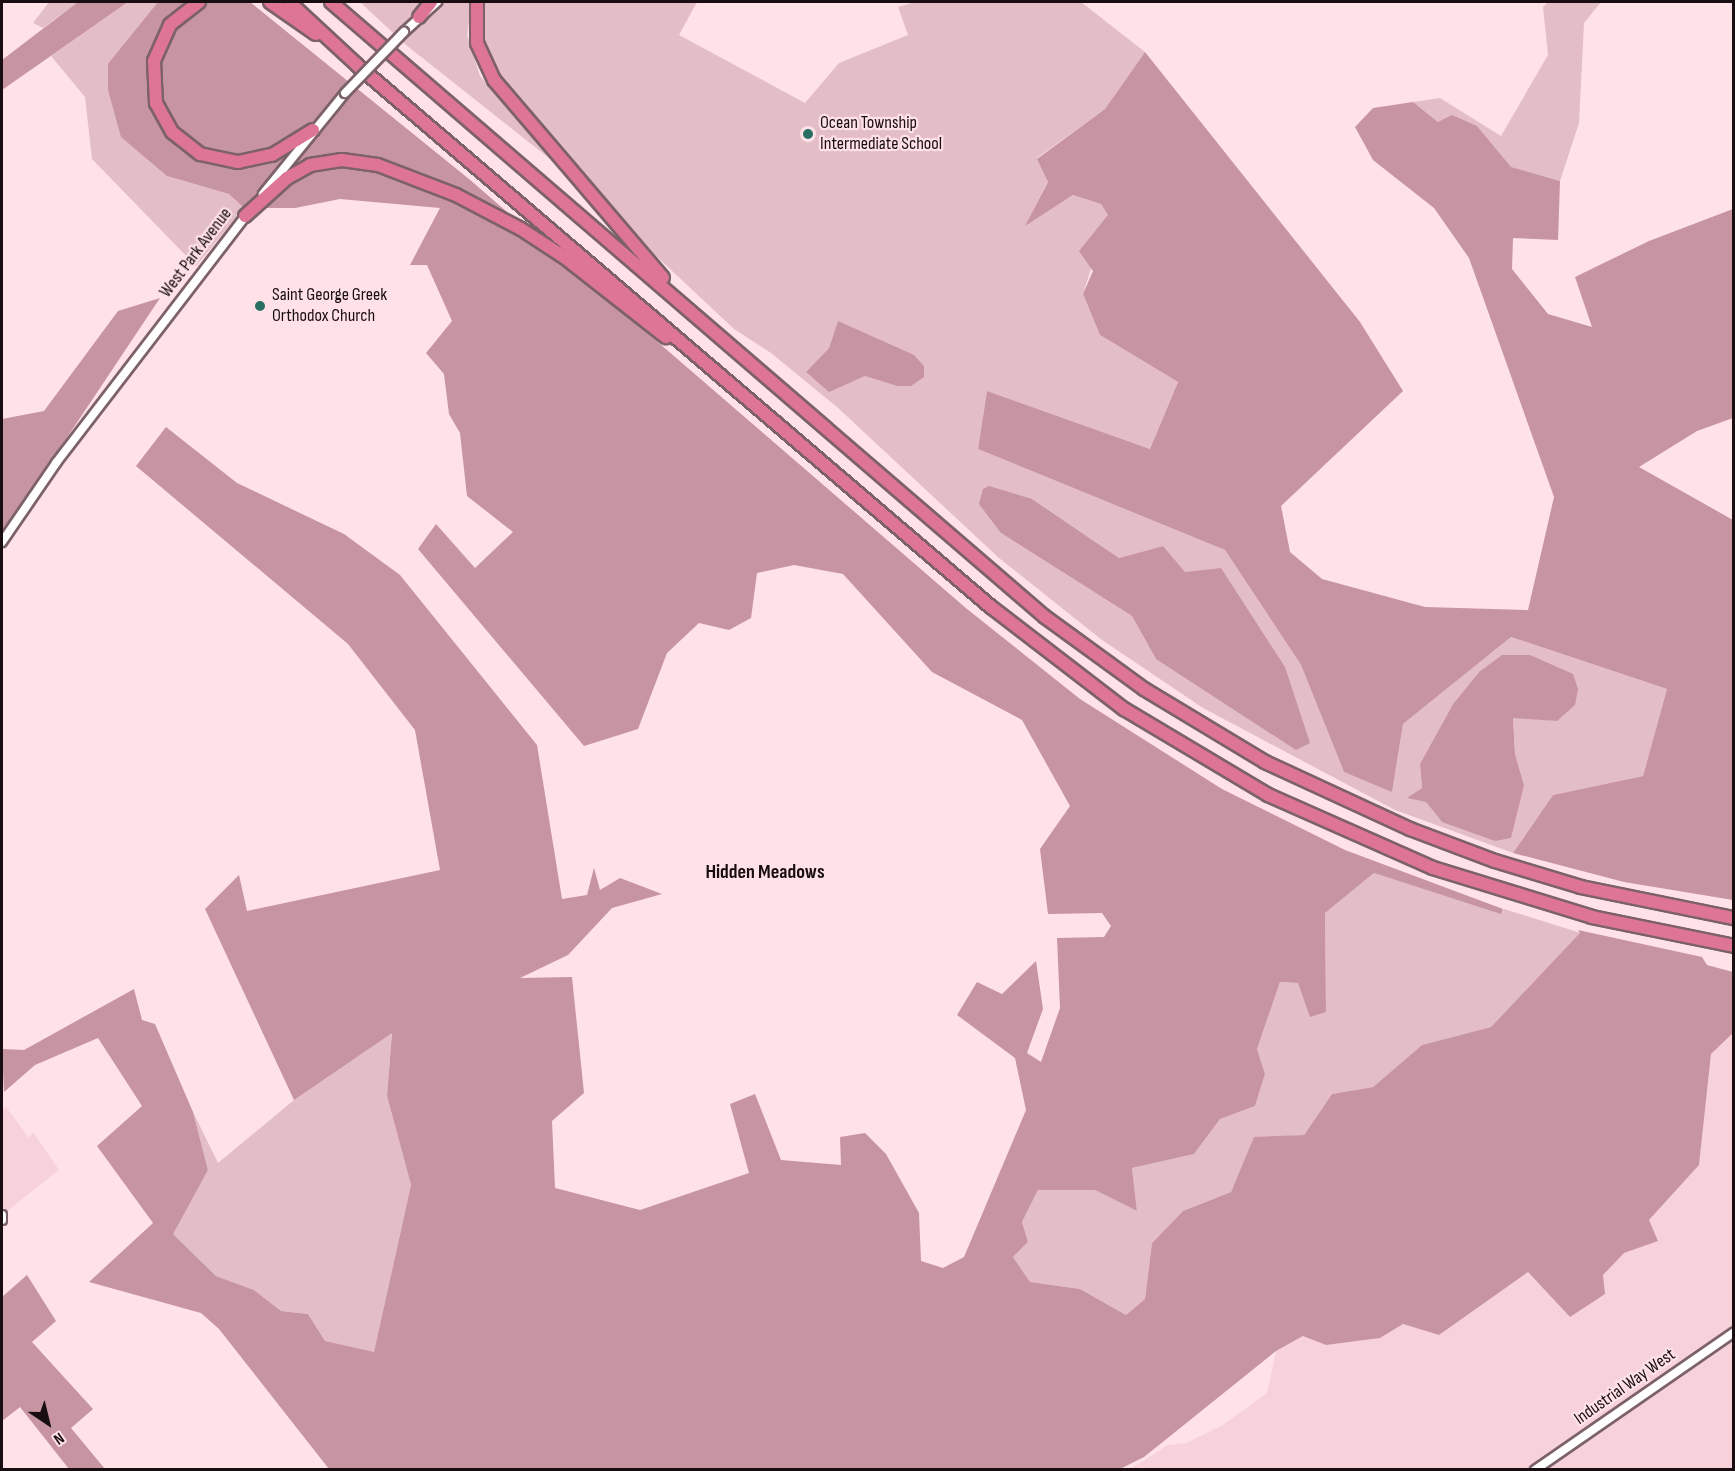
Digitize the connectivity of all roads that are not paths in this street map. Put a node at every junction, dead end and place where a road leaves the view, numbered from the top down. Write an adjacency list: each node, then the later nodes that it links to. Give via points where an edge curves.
1 (199, 2): 12 (highway, via 170,25 154,61 156,103 172,132 200,154 238,162 272,155)
2 (270, 2): 11 (highway)
3 (289, 2): 11 (highway)
4 (331, 2): 10 (highway)
5 (345, 2): 10 (highway)
6 (431, 2): 9 (highway)
7 (437, 2): 9 (street, West Park Avenue)
8 (477, 2): 14 (highway, via 477,43 494,80)
9 (419, 17): 12 (street, West Park Avenue, bridge)
10 (369, 31): 14 (highway)
11 (343, 52): 15 (highway)
12 (313, 130): 13 (street, West Park Avenue)
13 (245, 216): 15 (highway, via 287,178 325,161 358,161 423,181 486,210 545,244); 16 (street, West Park Avenue, via 56,463)
14 (685, 304): 17 (highway, via 1045,617 1144,689 1225,739 1372,814 1486,858 1588,888)
15 (759, 408): 18 (highway, via 1052,657 1133,715 1234,776 1358,838 1476,884 1592,917)
16 (2, 542)
17 (1734, 918)
18 (1734, 945)
19 (2, 1215): 20 (street)
20 (2, 1220)
21 (1734, 1332): 22 (street, Industrial Way West)
22 (1535, 1470)

